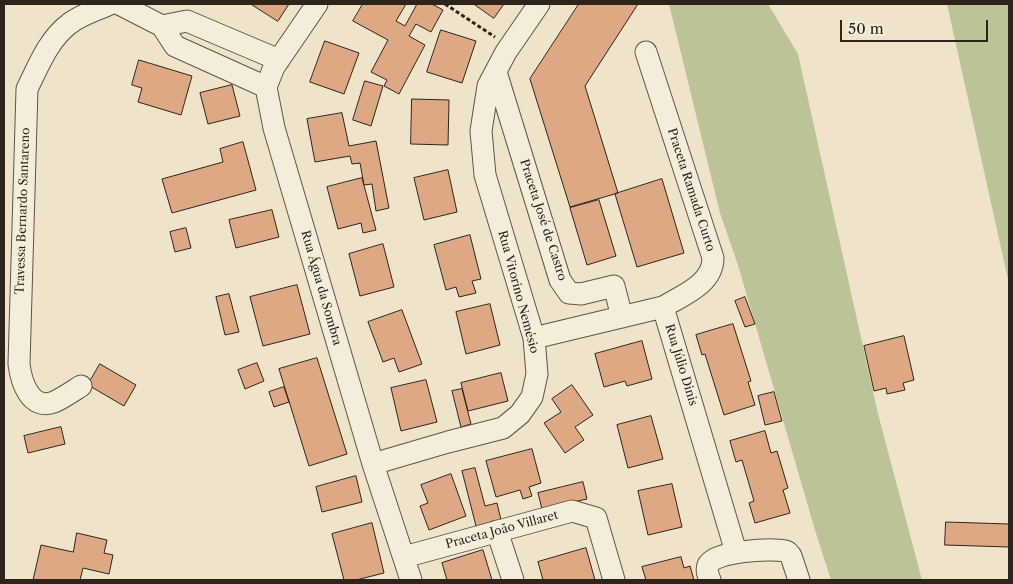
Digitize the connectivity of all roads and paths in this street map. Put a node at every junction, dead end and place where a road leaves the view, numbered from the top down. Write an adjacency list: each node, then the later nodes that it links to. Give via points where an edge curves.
1 (110, 4): 15 (street, Travessa Bernardo Santareno, via 70,24 56,36 27,89 21,378 26,391 42,403 52,403)
2 (119, 4): 6 (street)
3 (317, 4): 9 (street)
4 (445, 4): 7 (path)
5 (539, 4): 7 (street, Rua Vitorino Nemésio)
6 (162, 26): 9 (street, via 187,21); 11 (street, via 175,46)
7 (510, 47): 10 (street, Rua Vitorino Nemésio)
8 (646, 52): 12 (street, Praceta Ramada Curto, via 713,258 713,267 702,284)
9 (279, 60): 11 (street)
10 (496, 72): 13 (street, Praceta José de Castro, via 560,280 569,293 582,294 614,286); 14 (street, Rua Vitorino Nemésio, via 488,86 481,131 484,175)
11 (266, 87): 16 (street, Rua Água da Sombra, via 274,128)
12 (664, 307): 13 (street, Rua Júlio Dinis); 18 (street, Rua Júlio Dinis)
13 (622, 317): 14 (street, Rua Júlio Dinis)
14 (534, 338): 16 (street, Rua Vitorino Nemésio, via 537,374 532,397 520,414 503,428)
15 (82, 386)
16 (373, 464): 19 (street, Rua Água da Sombra)
17 (497, 531): 19 (street, Praceta João Villaret); 21 (street); 22 (street, Praceta João Villaret, via 572,511 596,518)
18 (736, 552): 23 (street, via 708,563); 24 (street, via 788,553)
19 (404, 557): 20 (street, Rua Água da Sombra)
20 (411, 580)
21 (513, 580)
22 (614, 580)
23 (710, 580)
24 (799, 580)

